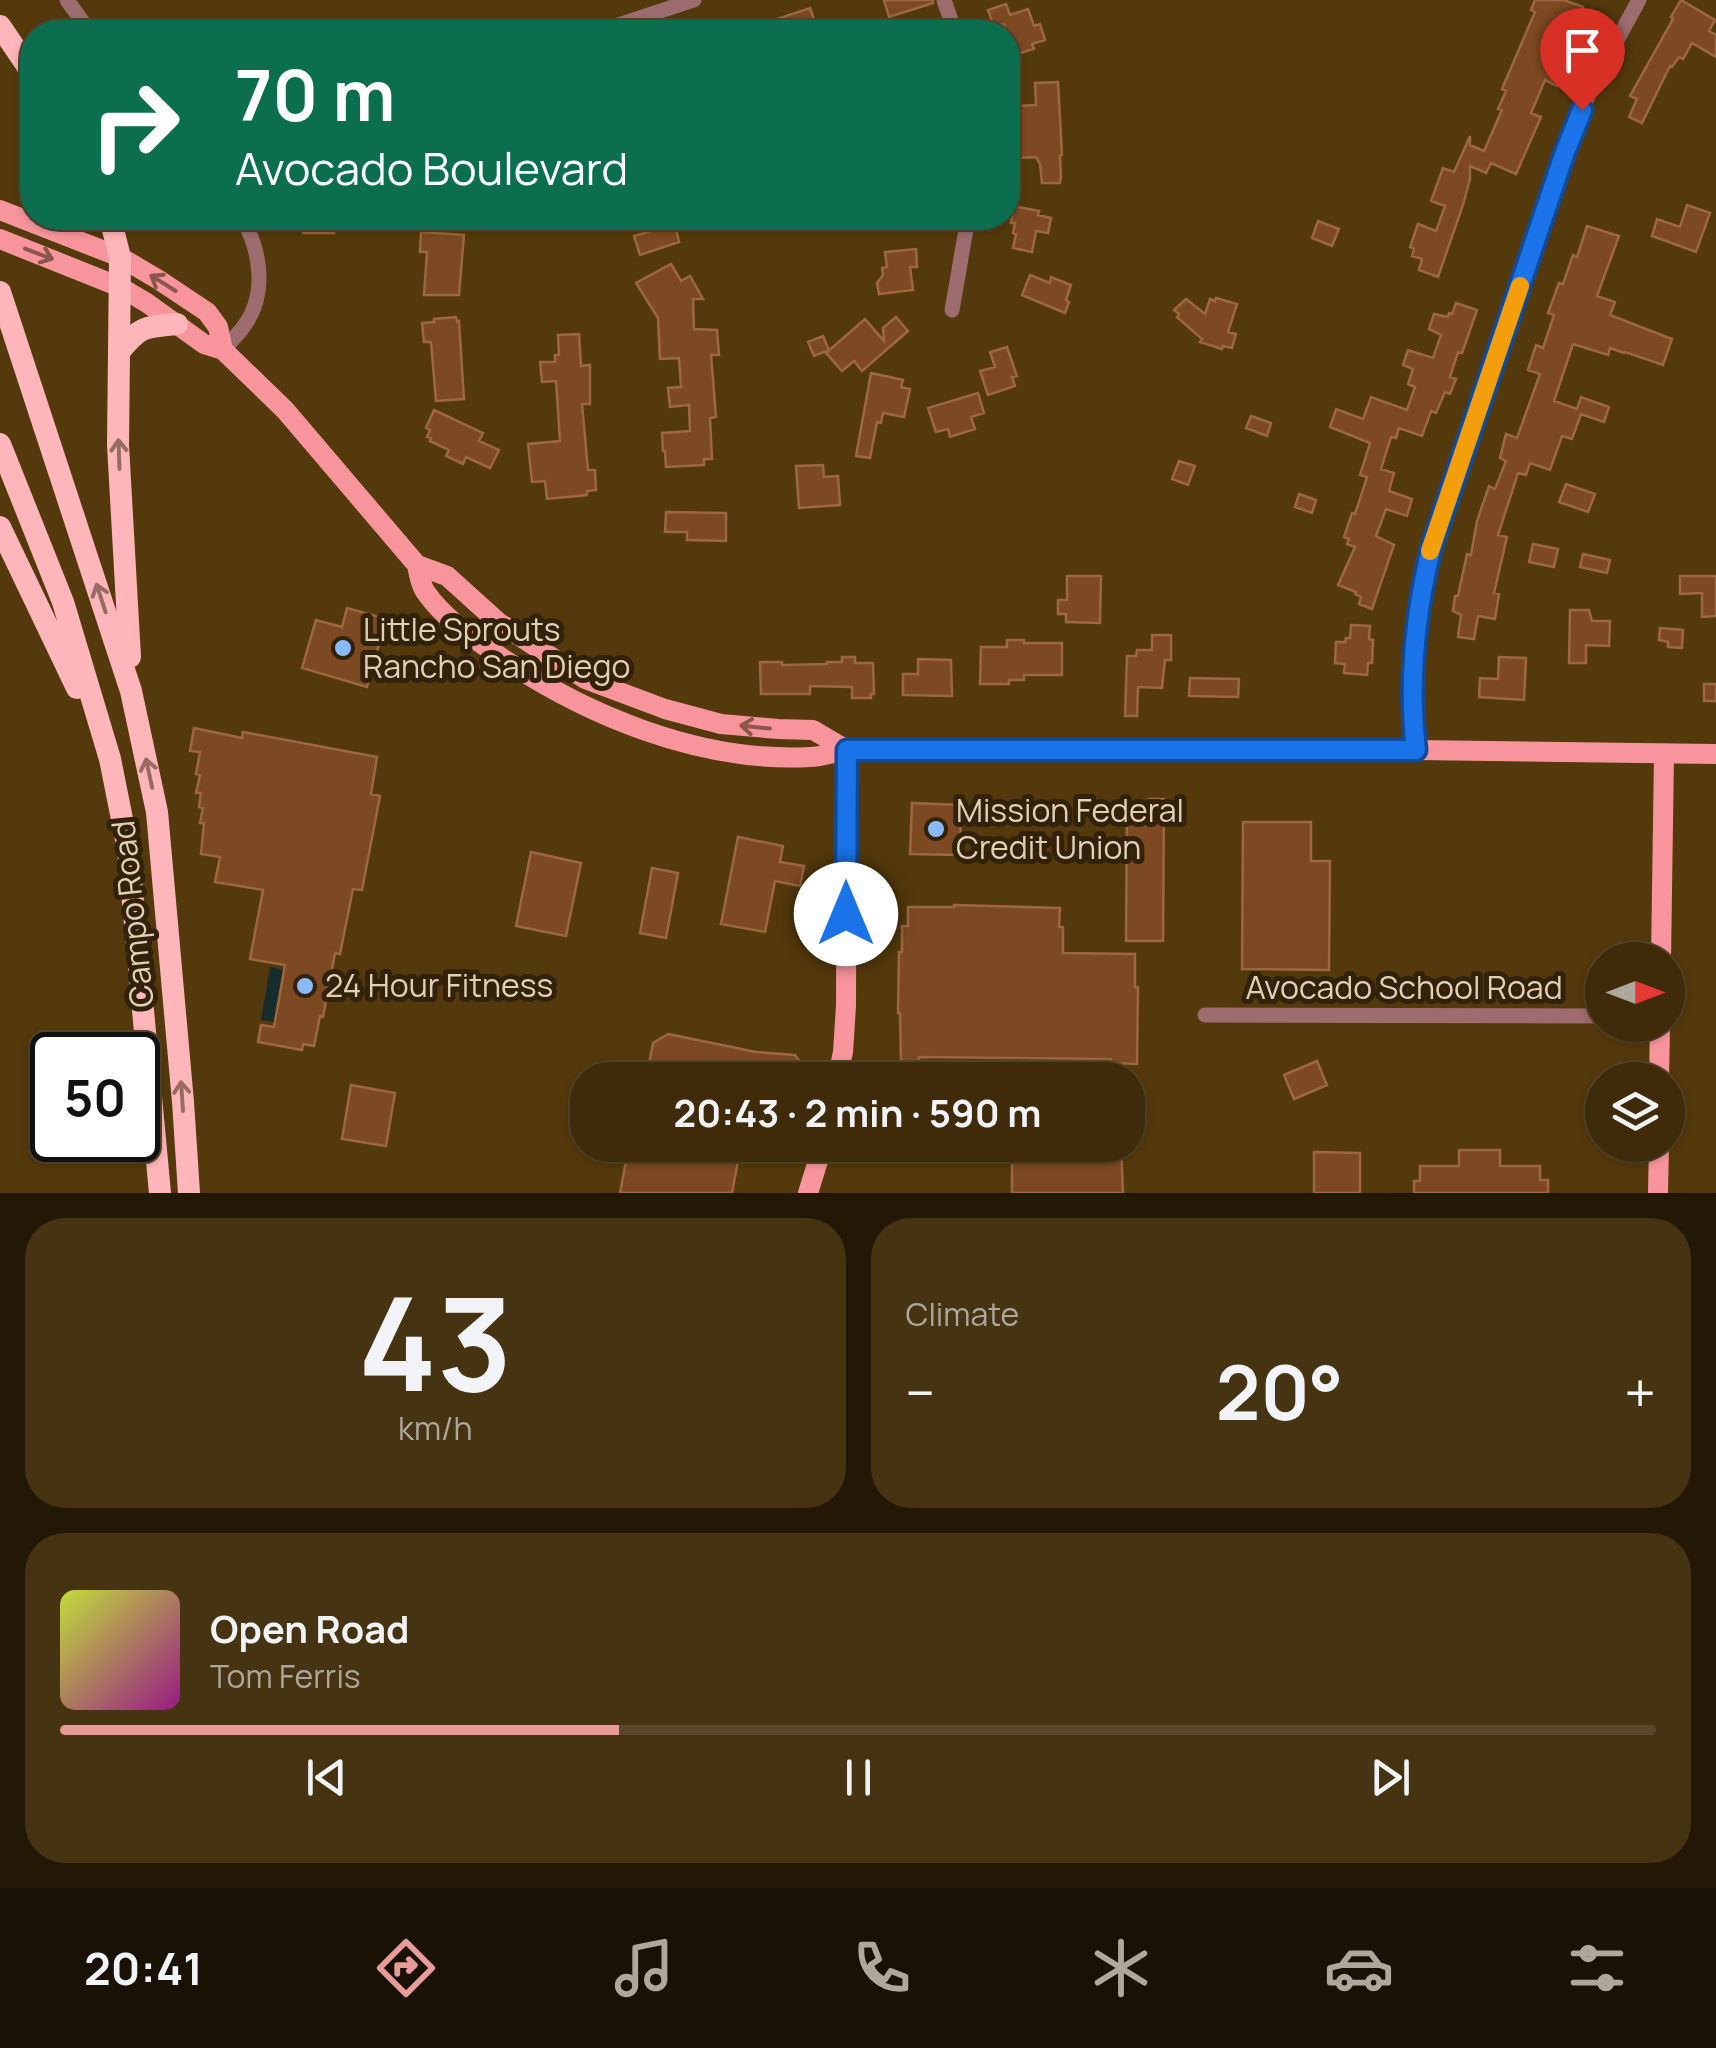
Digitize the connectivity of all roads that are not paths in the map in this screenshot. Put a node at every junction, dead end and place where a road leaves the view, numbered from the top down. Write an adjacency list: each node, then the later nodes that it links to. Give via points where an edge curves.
1 (694, 0): 3 (street)
2 (1639, 0): 27 (street, via 1565,152 1438,524 1416,628)
3 (634, 20)
4 (0, 26): 5 (highway)
5 (20, 55)
6 (49, 230): 11 (main road)
7 (113, 230): 11 (highway)
8 (248, 230): 16 (street, via 256,297 247,323)
9 (966, 230): 14 (street)
10 (0, 239): 12 (main road, one-way to 12)
11 (120, 258): 12 (highway); 16 (main road, one-way to 11, via 207,312)
12 (120, 288): 15 (main road); 17 (highway)
13 (0, 292): 23 (highway, one-way to 13)
14 (952, 310)
15 (177, 324): 16 (main road); 17 (highway, via 136,331)
16 (223, 350): 20 (main road, via 285,410)
17 (120, 351): 23 (highway, one-way to 17, via 118,445)
18 (0, 444): 30 (highway, via 63,602)
19 (0, 528): 30 (highway)
20 (417, 566): 21 (main road, via 424,592); 22 (main road, via 447,576)
21 (461, 627): 22 (main road, via 476,623 535,661); 24 (main road)
22 (555, 661): 25 (main road)
23 (131, 691): 38 (highway, Campo Road, one-way to 23, via 157,812)
24 (571, 700): 25 (main road, via 602,699 674,722); 26 (main road, via 614,721 746,755 813,758)
25 (691, 716): 26 (main road, one-way to 25, via 813,730)
26 (847, 750): 27 (main road); 34 (main road)
27 (1416, 750): 28 (main road)
28 (1664, 754): 29 (main road); 31 (main road)
29 (1716, 754)
30 (110, 759): 37 (highway, Campo Road, via 128,848)
31 (1661, 942)
32 (1205, 1015): 33 (street, Avocado School Road)
33 (1585, 1016)
34 (841, 1062)
35 (818, 1162): 39 (main road)
36 (1658, 1162): 40 (main road)
37 (160, 1193)
38 (188, 1193)
39 (808, 1193)
40 (1658, 1193)

